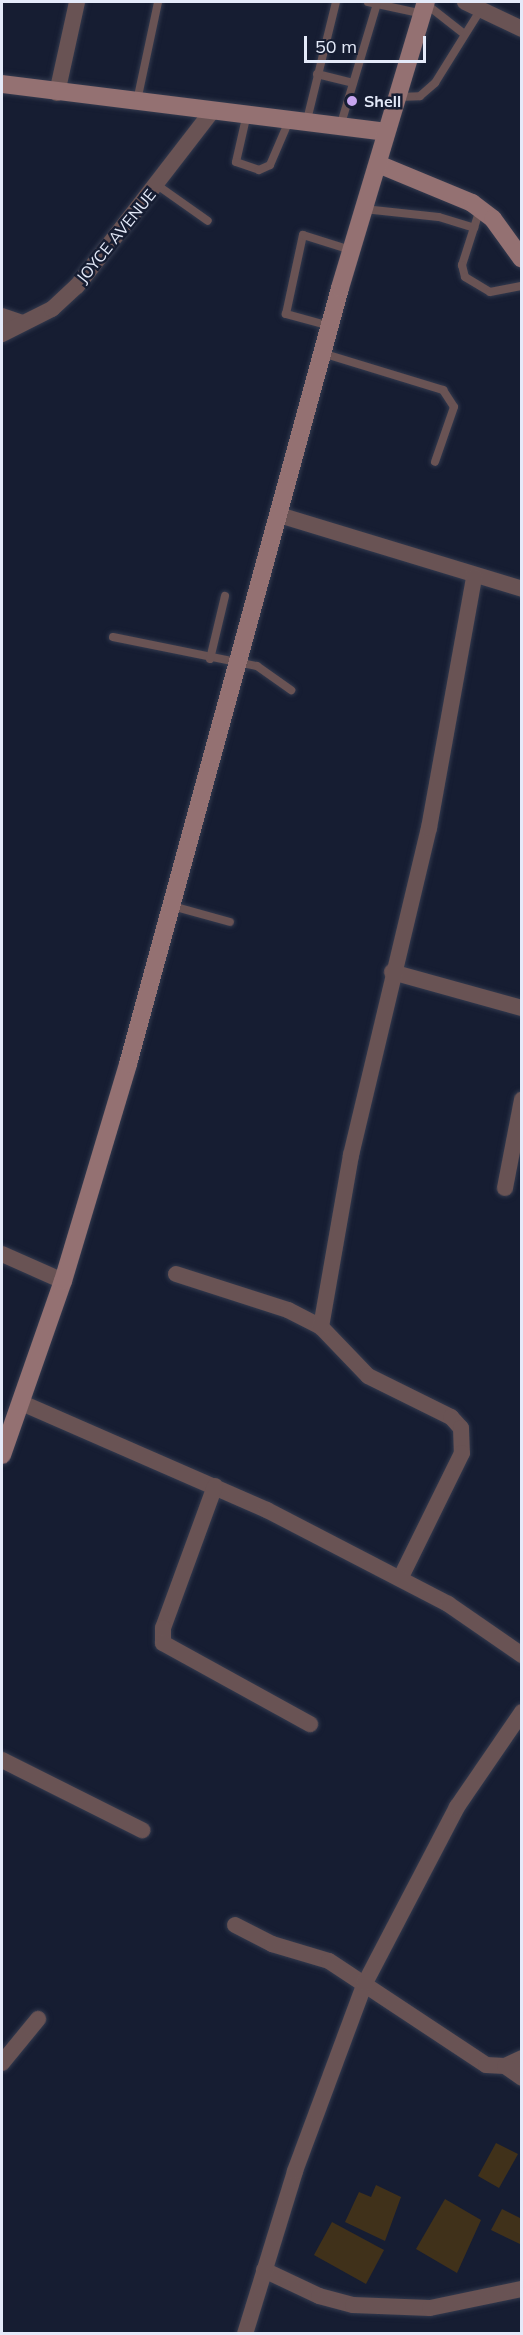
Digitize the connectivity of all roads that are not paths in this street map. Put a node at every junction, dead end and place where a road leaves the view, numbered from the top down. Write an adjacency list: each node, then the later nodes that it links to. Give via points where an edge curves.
1 (77, 2): 13 (street)
2 (158, 2): 15 (lane)
3 (336, 2): 10 (lane)
4 (465, 2): 7 (street)
5 (372, 3): 6 (lane); 11 (lane)
6 (425, 7): 9 (lane); 14 (main road)
7 (481, 9): 8 (street); 9 (lane)
8 (522, 29)
9 (463, 33): 14 (lane, via 435,83 420,96)
10 (317, 74): 11 (lane); 18 (lane)
11 (354, 83): 19 (lane)
12 (2, 84): 13 (main road)
13 (57, 93): 15 (main road)
14 (397, 97): 20 (main road)
15 (136, 105): 16 (main road)
16 (210, 114): 17 (main road); 22 (street, JOYCE AVENUE)
17 (246, 118): 18 (main road); 18 (lane, via 236,162 259,170 270,165)
18 (297, 124): 19 (main road)
19 (340, 128): 20 (main road)
20 (386, 132): 21 (main road)
21 (378, 164): 23 (main road); 24 (main road)
22 (157, 185): 25 (lane); 31 (street, JOYCE AVENUE, via 77,286 52,309)
23 (364, 209): 26 (lane, via 439,217); 27 (main road)
24 (480, 209): 26 (lane); 28 (main road)
25 (208, 220)
26 (474, 228): 29 (lane, via 462,265 465,277 490,292)
27 (352, 250): 32 (main road); 32 (lane, via 303,235 286,314)
28 (522, 259)
29 (522, 286)
30 (2, 316): 31 (street)
31 (22, 323): 33 (street, JOYCE AVENUE)
32 (330, 326): 34 (main road)
33 (2, 334)
34 (322, 353): 35 (lane, via 443,390 454,407); 36 (main road)
35 (435, 462)
36 (279, 515): 37 (street); 42 (main road)
37 (474, 577): 38 (street); 46 (street, via 429,828)
38 (522, 589)
39 (225, 596): 41 (lane)
40 (113, 637): 41 (lane)
41 (210, 659): 42 (lane)
42 (238, 666): 43 (lane, via 257,666); 44 (main road)
43 (291, 690)
44 (171, 906): 45 (lane); 52 (main road)
45 (230, 922)
46 (392, 972): 47 (street); 53 (street, via 351,1155)
47 (522, 1008)
48 (522, 1100): 49 (street)
49 (505, 1188)
50 (2, 1254): 52 (street)
51 (176, 1274): 53 (street, via 288,1310)
52 (63, 1281): 54 (main road)
53 (321, 1327): 57 (street, via 368,1376 451,1417 461,1428 462,1453)
54 (22, 1403): 55 (main road); 56 (street)
55 (2, 1455)
56 (215, 1486): 57 (street); 60 (street, via 163,1628 163,1643)
57 (400, 1578): 58 (street)
58 (522, 1655)
59 (522, 1712): 64 (street, via 457,1807)
60 (310, 1724)
61 (2, 1760): 62 (street)
62 (142, 1830)
63 (235, 1924): 64 (street, via 272,1944 329,1961)
64 (365, 1983): 68 (street, via 459,2052 486,2065); 70 (street)
65 (38, 2019): 67 (street)
66 (522, 2058): 68 (street)
67 (2, 2063)
68 (506, 2066): 69 (street)
69 (522, 2078)
70 (264, 2270): 71 (street, via 319,2296 353,2305 430,2308); 72 (street)
71 (522, 2289)
72 (245, 2334)

